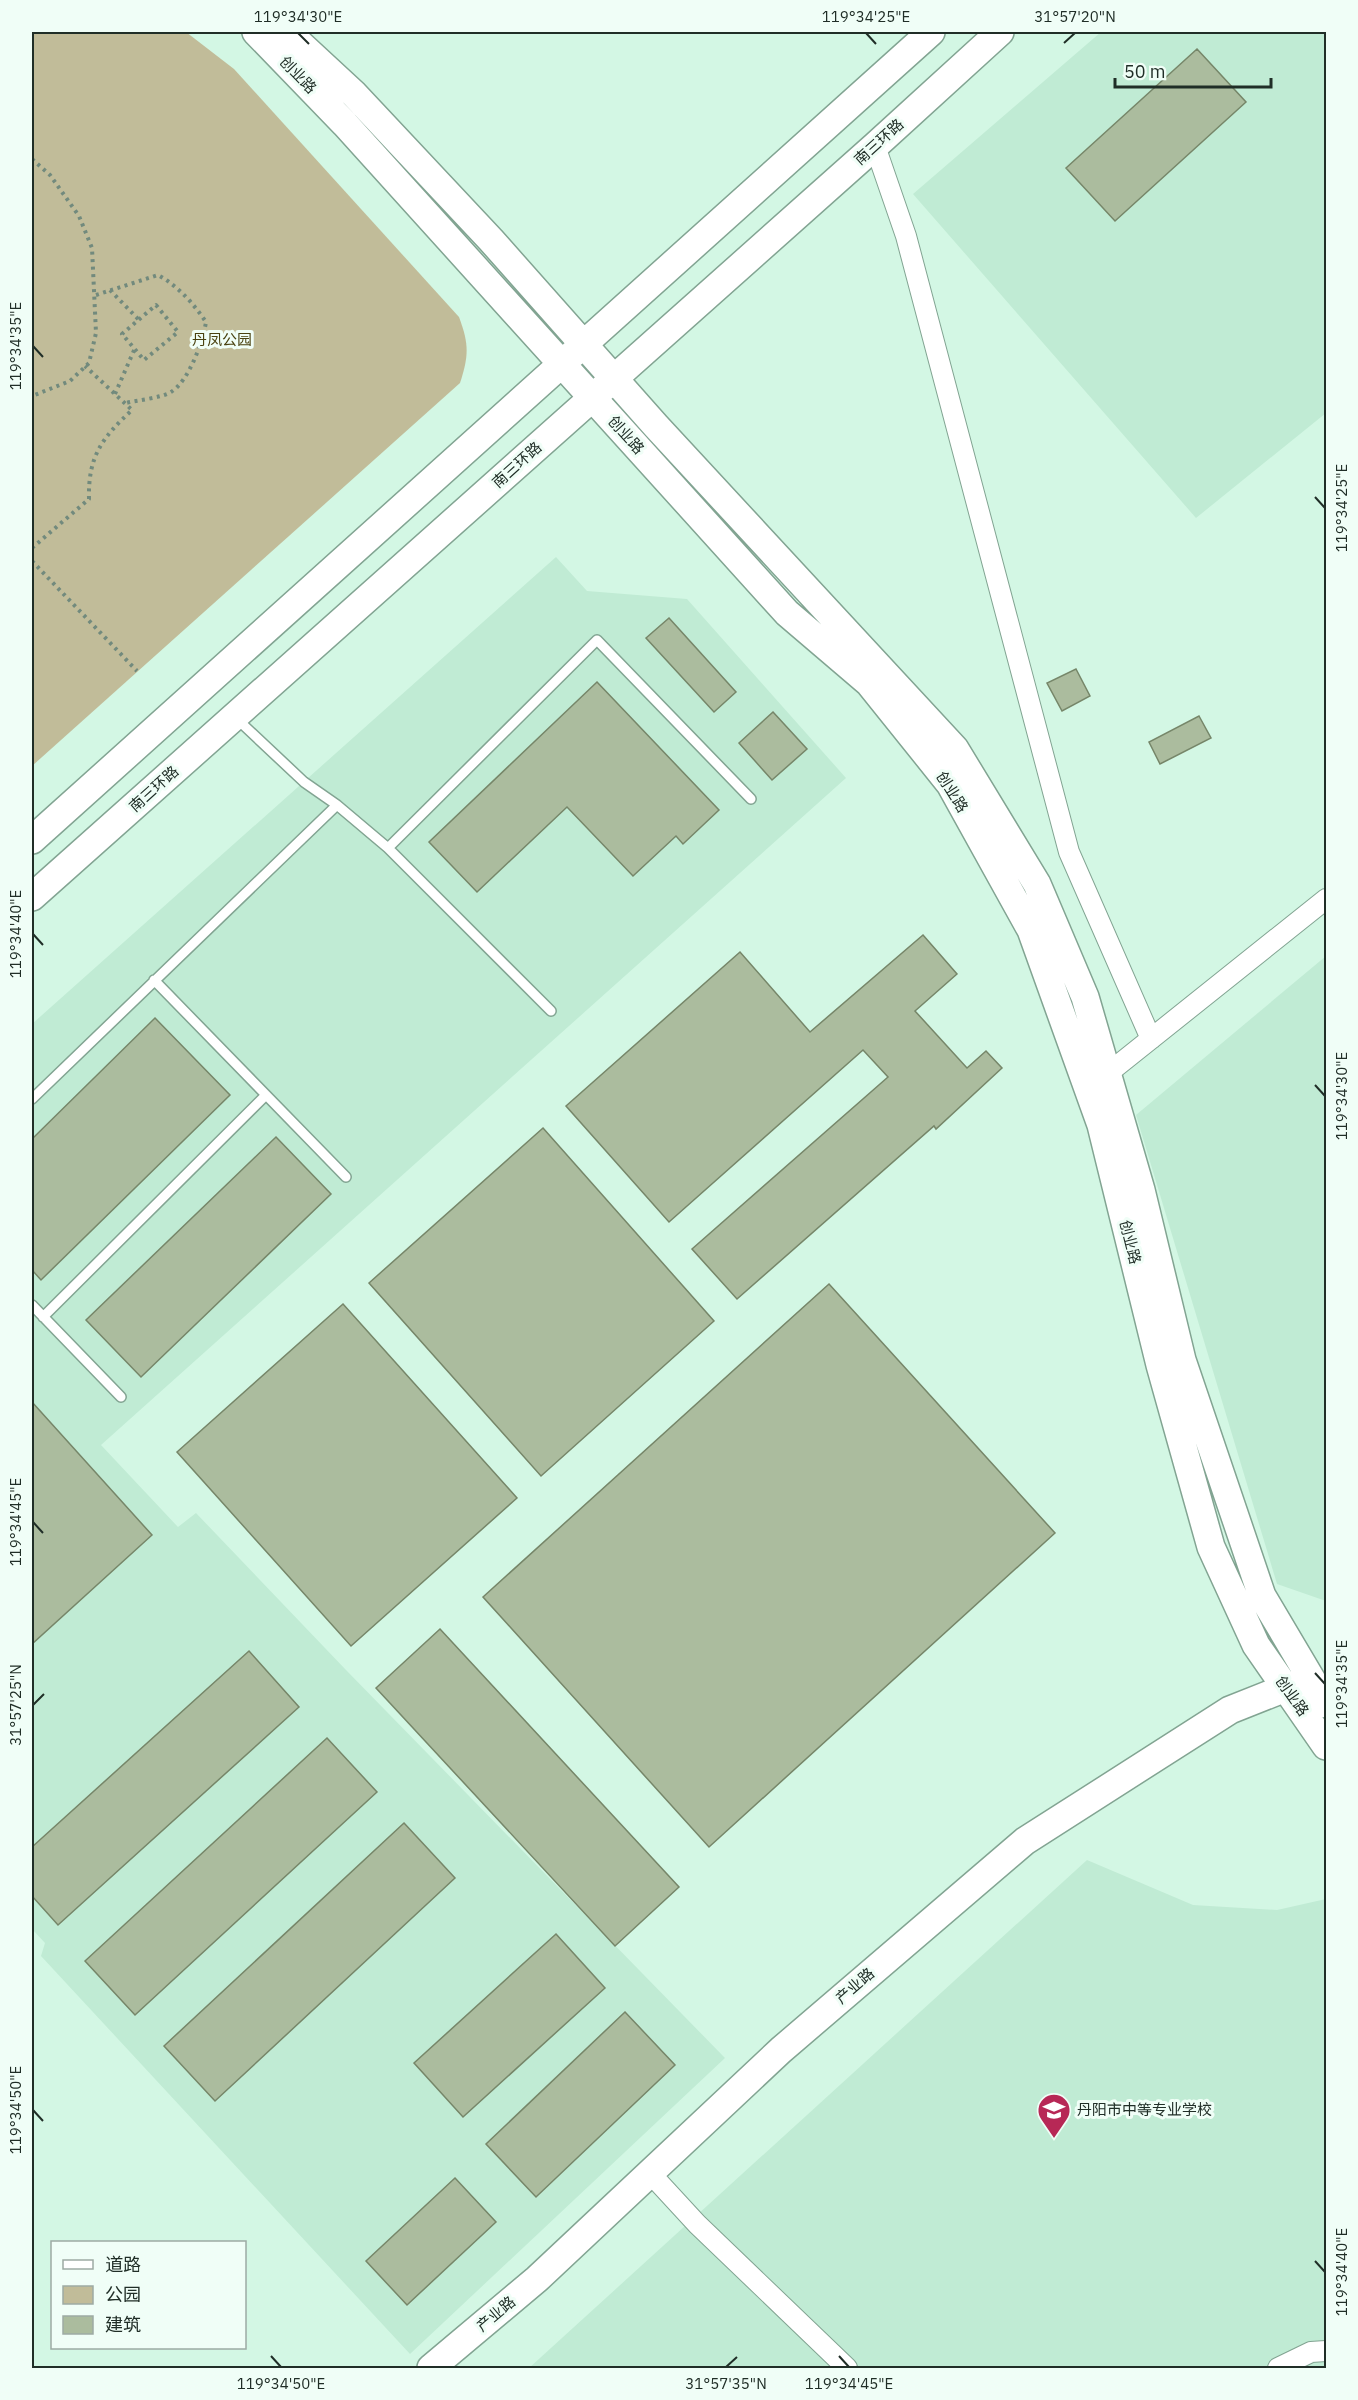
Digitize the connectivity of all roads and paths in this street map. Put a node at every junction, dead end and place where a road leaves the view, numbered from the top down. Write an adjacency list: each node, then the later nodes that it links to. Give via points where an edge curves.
1 (256, 32): 12 (street, 创业路, via 345,124)
2 (287, 32): 10 (street, 创业路, via 362,102)
3 (931, 32): 10 (street)
4 (1000, 32): 5 (street, 南三环路)
5 (875, 146): 14 (street, 南三环路); 31 (street, via 906,236 1069,852)
6 (32, 159): 8 (path, via 50,175 80,216 92,248)
7 (110, 290): 8 (path); 9 (path); 18 (path, via 158,275 173,283 206,322 203,342 171,392)
8 (96, 295): 13 (path, via 96,333)
9 (139, 320): 11 (path, via 122,334); 11 (path, via 156,305 178,332 144,360)
10 (583, 344): 12 (street); 14 (street, 创业路)
11 (135, 348): 15 (path)
12 (561, 364): 17 (street, 创业路); 25 (street)
13 (85, 366): 15 (path); 16 (path, via 70,381)
14 (614, 379): 17 (street, 南三环路); 32 (street, 创业路, via 955,749 1037,884 1084,998)
15 (115, 394): 18 (path)
16 (32, 396)
17 (592, 398): 22 (street, 南三环路); 40 (street, 创业路, via 787,613 869,683 950,784 1031,930 1101,1125 1160,1365 1210,1546 1256,1645)
18 (126, 403): 19 (path, via 132,410 98,448 89,479 89,499)
19 (32, 548)
20 (32, 561): 21 (path)
21 (137, 671)
22 (234, 717): 24 (lane, via 304,782); 27 (street, 南三环路)
23 (751, 799): 26 (lane, via 597,640)
24 (337, 805): 26 (lane); 29 (lane)
25 (32, 840)
26 (388, 848): 30 (lane)
27 (32, 897)
28 (1326, 899): 31 (street)
29 (154, 980): 33 (lane); 34 (lane)
30 (551, 1011)
31 (1151, 1039): 32 (street)
32 (1107, 1074): 39 (street, 创业路, via 1141,1190 1185,1371 1262,1596)
33 (266, 1095): 35 (lane); 37 (lane)
34 (32, 1099)
35 (346, 1177)
36 (32, 1305): 37 (lane)
37 (43, 1317): 38 (lane)
38 (121, 1397)
39 (1319, 1675): 40 (street, 产业路); 41 (street, 创业路)
40 (1286, 1688): 42 (street, 创业路); 43 (street, 产业路, via 1230,1710 1025,1841 781,2050)
41 (1326, 1704)
42 (1326, 1746)
43 (650, 2174): 45 (street, 产业路, via 537,2279); 46 (street)
44 (1326, 2351): 47 (street, via 1311,2352)
45 (431, 2368)
46 (847, 2368)
47 (1278, 2368)

